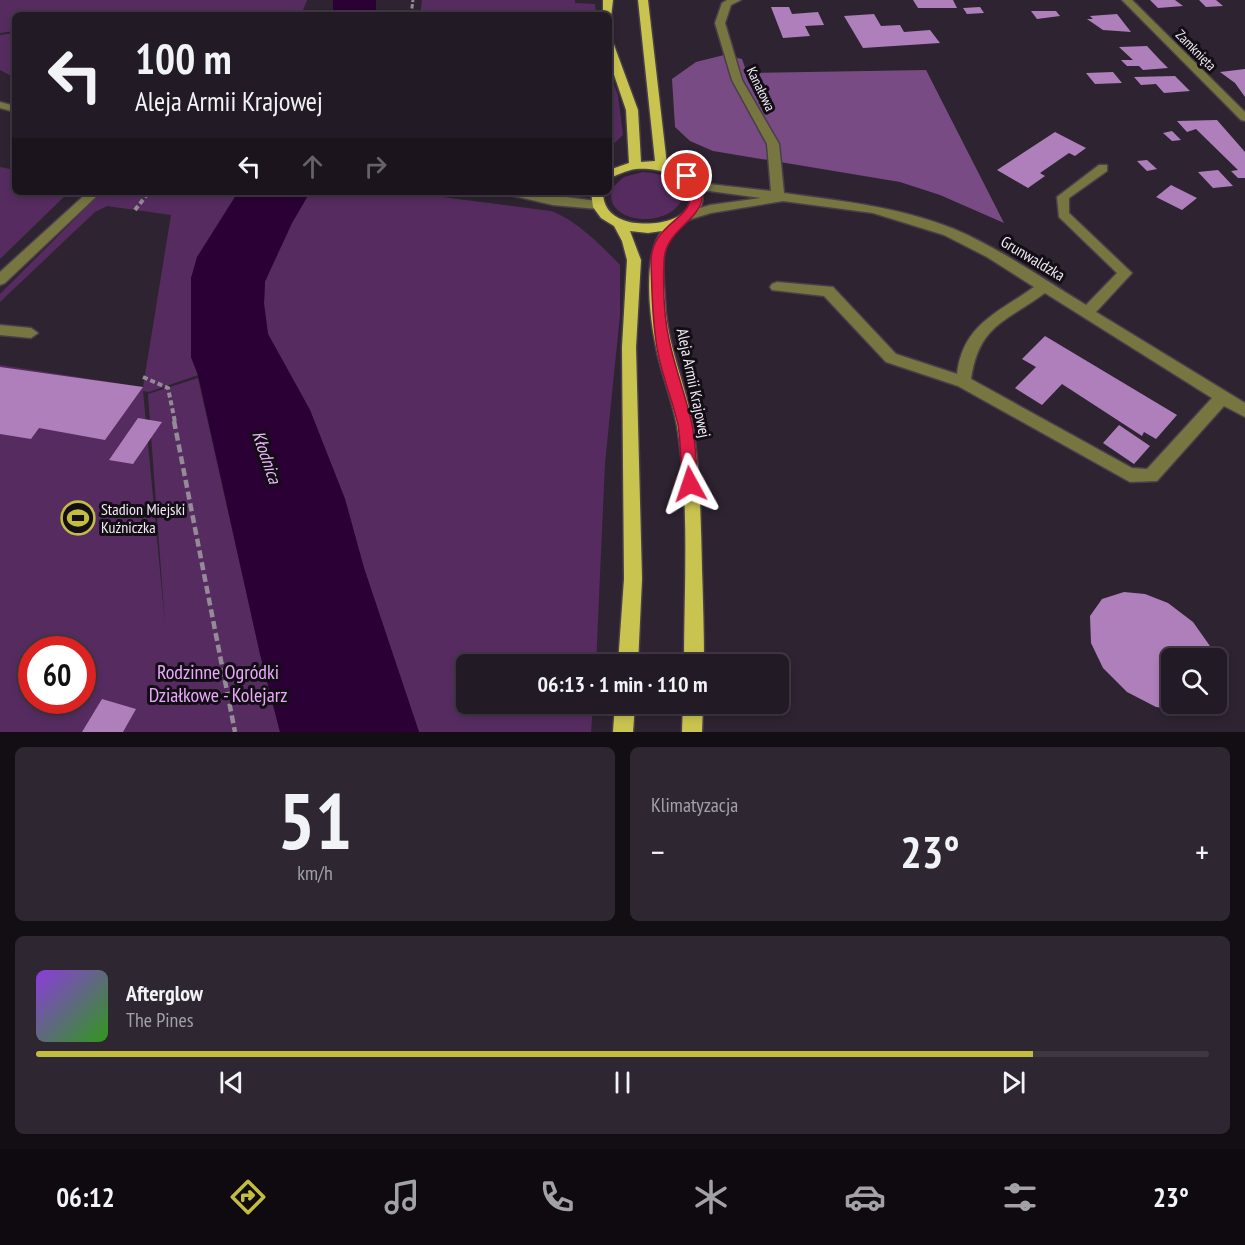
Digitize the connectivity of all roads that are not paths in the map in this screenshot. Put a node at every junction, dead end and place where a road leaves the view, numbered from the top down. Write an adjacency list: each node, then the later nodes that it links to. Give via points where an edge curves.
1 (643, 0): 7 (main road)
2 (736, 0): 14 (street, Kanałowa, via 727,3 720,23 737,80 773,144)
3 (1127, 0): 5 (street, Zamknięta)
4 (612, 53): 6 (main road, via 632,110)
5 (1245, 118)
6 (635, 164): 7 (main road); 9 (main road)
7 (661, 165): 10 (main road, via 681,173)
8 (1103, 168): 20 (street, via 1063,197 1063,214 1125,273)
9 (612, 173)
10 (694, 185): 14 (street, Grunwaldzka); 15 (main road, Aleja Armii Krajowej, via 696,205)
11 (92, 195): 17 (street)
12 (527, 195): 13 (street, via 553,201)
13 (597, 199): 16 (main road, via 606,215)
14 (778, 199): 15 (street, Grunwaldzka, via 710,209); 18 (street, Grunwaldzka, via 837,202 919,222 949,232)
15 (682, 220): 16 (main road, via 646,229); 27 (main road, Aleja Armii Krajowej, via 662,240 657,259 658,303 662,342 685,426 692,504)
16 (619, 223): 26 (main road, via 634,260 629,347 633,579)
17 (0, 280)
18 (1045, 286): 20 (street, Grunwaldzka); 23 (street, via 979,334 969,351)
19 (777, 287): 23 (street, via 828,291 891,358)
20 (1087, 313): 24 (street, Grunwaldzka)
21 (0, 330): 22 (street)
22 (31, 333)
23 (963, 382): 24 (street, via 1130,475 1151,476)
24 (1222, 397): 25 (street, Grunwaldzka)
25 (1245, 411)
26 (629, 654)
27 (694, 654)
28 (624, 714): 30 (main road)
29 (693, 714): 31 (main road)
30 (623, 732)
31 (692, 732)

